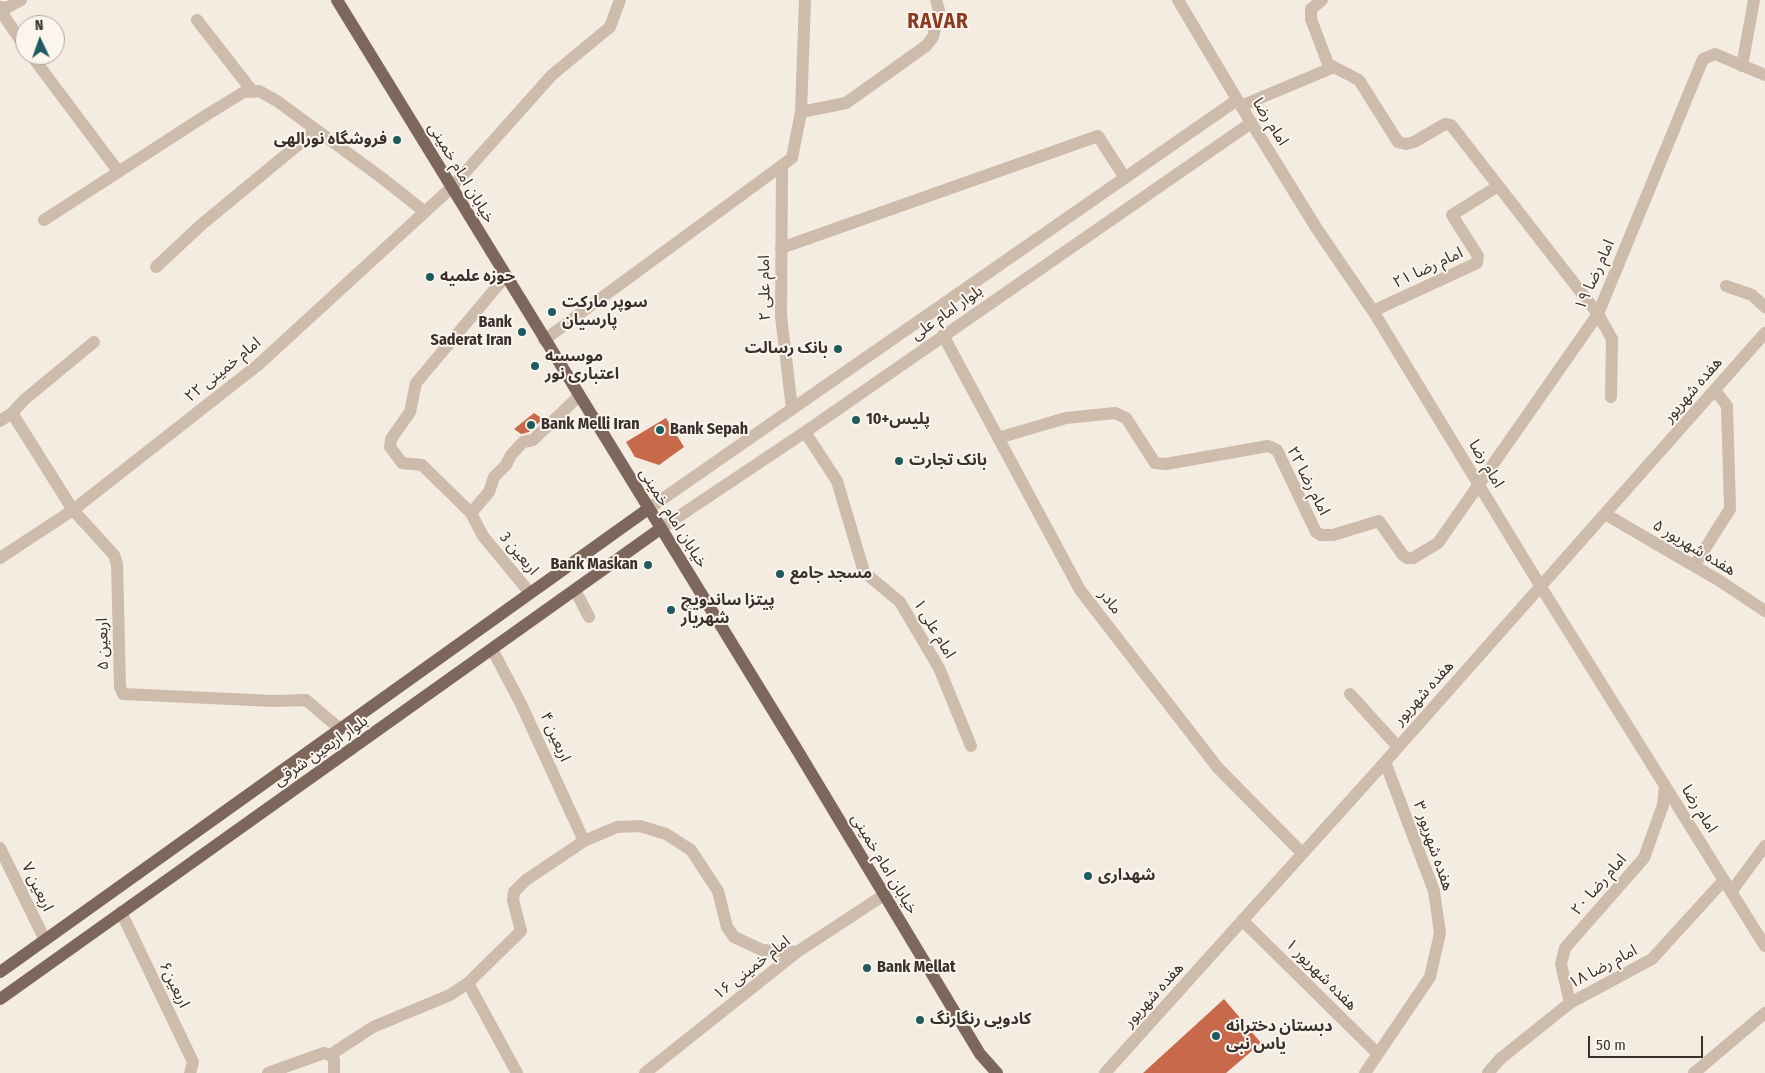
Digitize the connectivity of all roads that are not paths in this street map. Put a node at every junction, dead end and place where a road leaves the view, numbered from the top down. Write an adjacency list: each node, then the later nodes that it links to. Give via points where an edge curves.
1 (21, 0): 10 (street)
2 (337, 0): 26 (main road, خیابان امام خمینی)
3 (620, 0): 26 (street, امام خمینی ۲۲, via 610,27 552,75)
4 (805, 0): 19 (street)
5 (936, 0): 19 (street, via 939,10 934,36 926,46 846,103)
6 (1178, 0): 18 (street, امام رضا)
7 (1322, 0): 9 (street)
8 (1754, 0): 14 (street)
9 (1308, 4): 15 (street, via 1324,58)
10 (0, 9): 12 (street)
11 (197, 20): 17 (street)
12 (15, 32)
13 (38, 65): 23 (street)
14 (1742, 66): 16 (street); 35 (street, امام رضا ۱۹, via 1715,54 1704,59)
15 (1334, 67): 18 (street, بلوار امام علی); 25 (street, via 1359,80 1398,142 1414,142 1446,124 1451,125)
16 (1765, 75)
17 (253, 92): 21 (street, via 259,91); 23 (street, via 244,92)
18 (1239, 103): 20 (street, امام رضا); 24 (street, بلوار امام علی)
19 (801, 112): 22 (street, via 792,158)
20 (1252, 123): 34 (street, امام رضا, via 1317,229); 37 (street, بلوار امام علی)
21 (316, 130): 27 (street); 30 (street, via 201,225)
22 (782, 165): 29 (street, امام علی ۲); 38 (street)
23 (118, 171): 28 (street)
24 (1124, 178): 29 (street, via 1098,136); 43 (street, بلوار امام علی)
25 (1498, 186): 34 (street, امام رضا ۲۱, via 1452,215 1478,256 1477,263); 35 (street)
26 (451, 188): 27 (street, امام خمینی ۲۲); 31 (main road, خیابان امام خمینی)
27 (425, 212): 50 (street, امام خمینی ۲۲, via 258,364)
28 (44, 220)
29 (780, 248): 43 (street, امام علی ۲, via 781,316)
30 (156, 268)
31 (505, 277): 38 (main road, خیابان امام خمینی); 51 (street, اربعین 3, via 416,383 410,412 391,439 390,447 402,463 422,466)
32 (1726, 286): 33 (street, via 1752,295)
33 (1765, 307)
34 (1373, 311): 48 (street, امام رضا)
35 (1598, 314): 42 (street, via 1612,339); 48 (street, امام رضا ۱۹)
36 (1765, 333): 40 (street, هفده شهریور)
37 (943, 335): 46 (street, بلوار امام علی); 47 (street, مادر)
38 (544, 340): 41 (main road, خیابان امام خمینی)
39 (94, 342): 44 (street)
40 (1715, 390): 52 (street, هفده شهریور); 55 (street, via 1727,406 1730,508)
41 (579, 396): 49 (main road, خیابان امام خمینی); 51 (street, via 533,440 523,442 494,477 489,492)
42 (1611, 397)
43 (792, 409): 49 (street, بلوار امام علی)
44 (12, 413): 45 (street); 50 (street, اربعین ۵)
45 (0, 421)
46 (805, 432): 53 (street, بلوار امام علی); 64 (street, امام علی ۱, via 837,481 864,572 900,602 939,668)
47 (998, 438): 48 (street, امام رضا ۲۲, via 1066,418 1116,413 1126,418 1155,463 1166,464 1268,446 1277,450 1316,532 1333,535 1378,521 1407,558 1413,558 1438,543 1468,504); 71 (street, مادر, via 1080,590 1218,768)
48 (1479, 483): 56 (street, امام رضا)
49 (648, 509): 53 (main road, خیابان امام خمینی); 58 (main road, بلوار اربعین شرقی)
50 (74, 510): 54 (street, امام خمینی ۲۲); 63 (street, اربعین ۵, via 114,555 118,564 120,687 123,694 306,700)
51 (471, 513): 58 (street, اربعین 3, via 483,536)
52 (1605, 514): 55 (street, هفده شهریور ۵); 56 (street, هفده شهریور)
53 (660, 529): 57 (main road, بلوار اربعین شرقی); 74 (main road, خیابان امام خمینی)
54 (0, 558)
55 (1694, 566): 59 (street, هفده شهریور ۵)
56 (1541, 587): 65 (street, هفده شهریور); 67 (street, امام رضا)
57 (575, 590): 60 (street); 61 (main road, بلوار اربعین شرقی)
58 (530, 593): 63 (main road, بلوار اربعین شرقی)
59 (1765, 611)
60 (589, 617)
61 (492, 649): 68 (street, اربعین ۴); 75 (main road, بلوار اربعین شرقی)
62 (1350, 694): 65 (street)
63 (340, 729): 77 (main road, بلوار اربعین شرقی)
64 (971, 746)
65 (1398, 747): 66 (street, هفده شهریور)
66 (1385, 762): 71 (street, هفده شهریور); 86 (street, هفده شهریور ۳, via 1434,891 1440,933 1430,978)
67 (1665, 786): 72 (street, امام رضا); 83 (street, امام رضا ۲۰, via 1663,805 1644,858 1565,948 1561,964)
68 (584, 841): 79 (street, via 617,827 640,826 666,834 691,850 704,868 718,891 727,927 734,937 762,950); 81 (street, via 526,880 514,892 520,931)
69 (1765, 846): 73 (street)
70 (0, 848): 77 (street, اربعین ۷)
71 (1302, 853): 76 (street, هفده شهریور)
72 (1724, 880): 73 (street, امام رضا); 83 (street, امام رضا ۱۸, via 1652,959)
73 (1731, 892): 78 (street, امام رضا)
74 (884, 896): 79 (street, امام خمینی ۱۶); 85 (main road, خیابان امام خمینی)
75 (122, 912): 82 (main road, بلوار اربعین شرقی); 88 (street, اربعین۶, via 193,1062)
76 (1242, 920): 86 (street, هفده شهریور ۱); 95 (street, هفده شهریور)
77 (45, 940): 80 (main road, بلوار اربعین شرقی)
78 (1765, 946)
79 (797, 952): 92 (street, امام خمینی ۱۶)
80 (0, 972)
81 (468, 983): 87 (street, via 450,995 373,1027); 91 (street)
82 (0, 999)
83 (1570, 1003): 97 (street, امام رضا ۱۸, via 1500,1058)
84 (1765, 1013): 98 (street)
85 (980, 1054): 93 (main road); 94 (main road)
86 (1378, 1054): 96 (street, هفده شهریور ۳)
87 (330, 1055): 89 (street, via 324,1053); 90 (street, via 334,1060)
88 (192, 1073)
89 (268, 1073)
90 (334, 1073)
91 (518, 1073)
92 (646, 1073)
93 (986, 1073)
94 (997, 1073)
95 (1105, 1073)
96 (1365, 1073)
97 (1488, 1073)
98 (1694, 1073)

